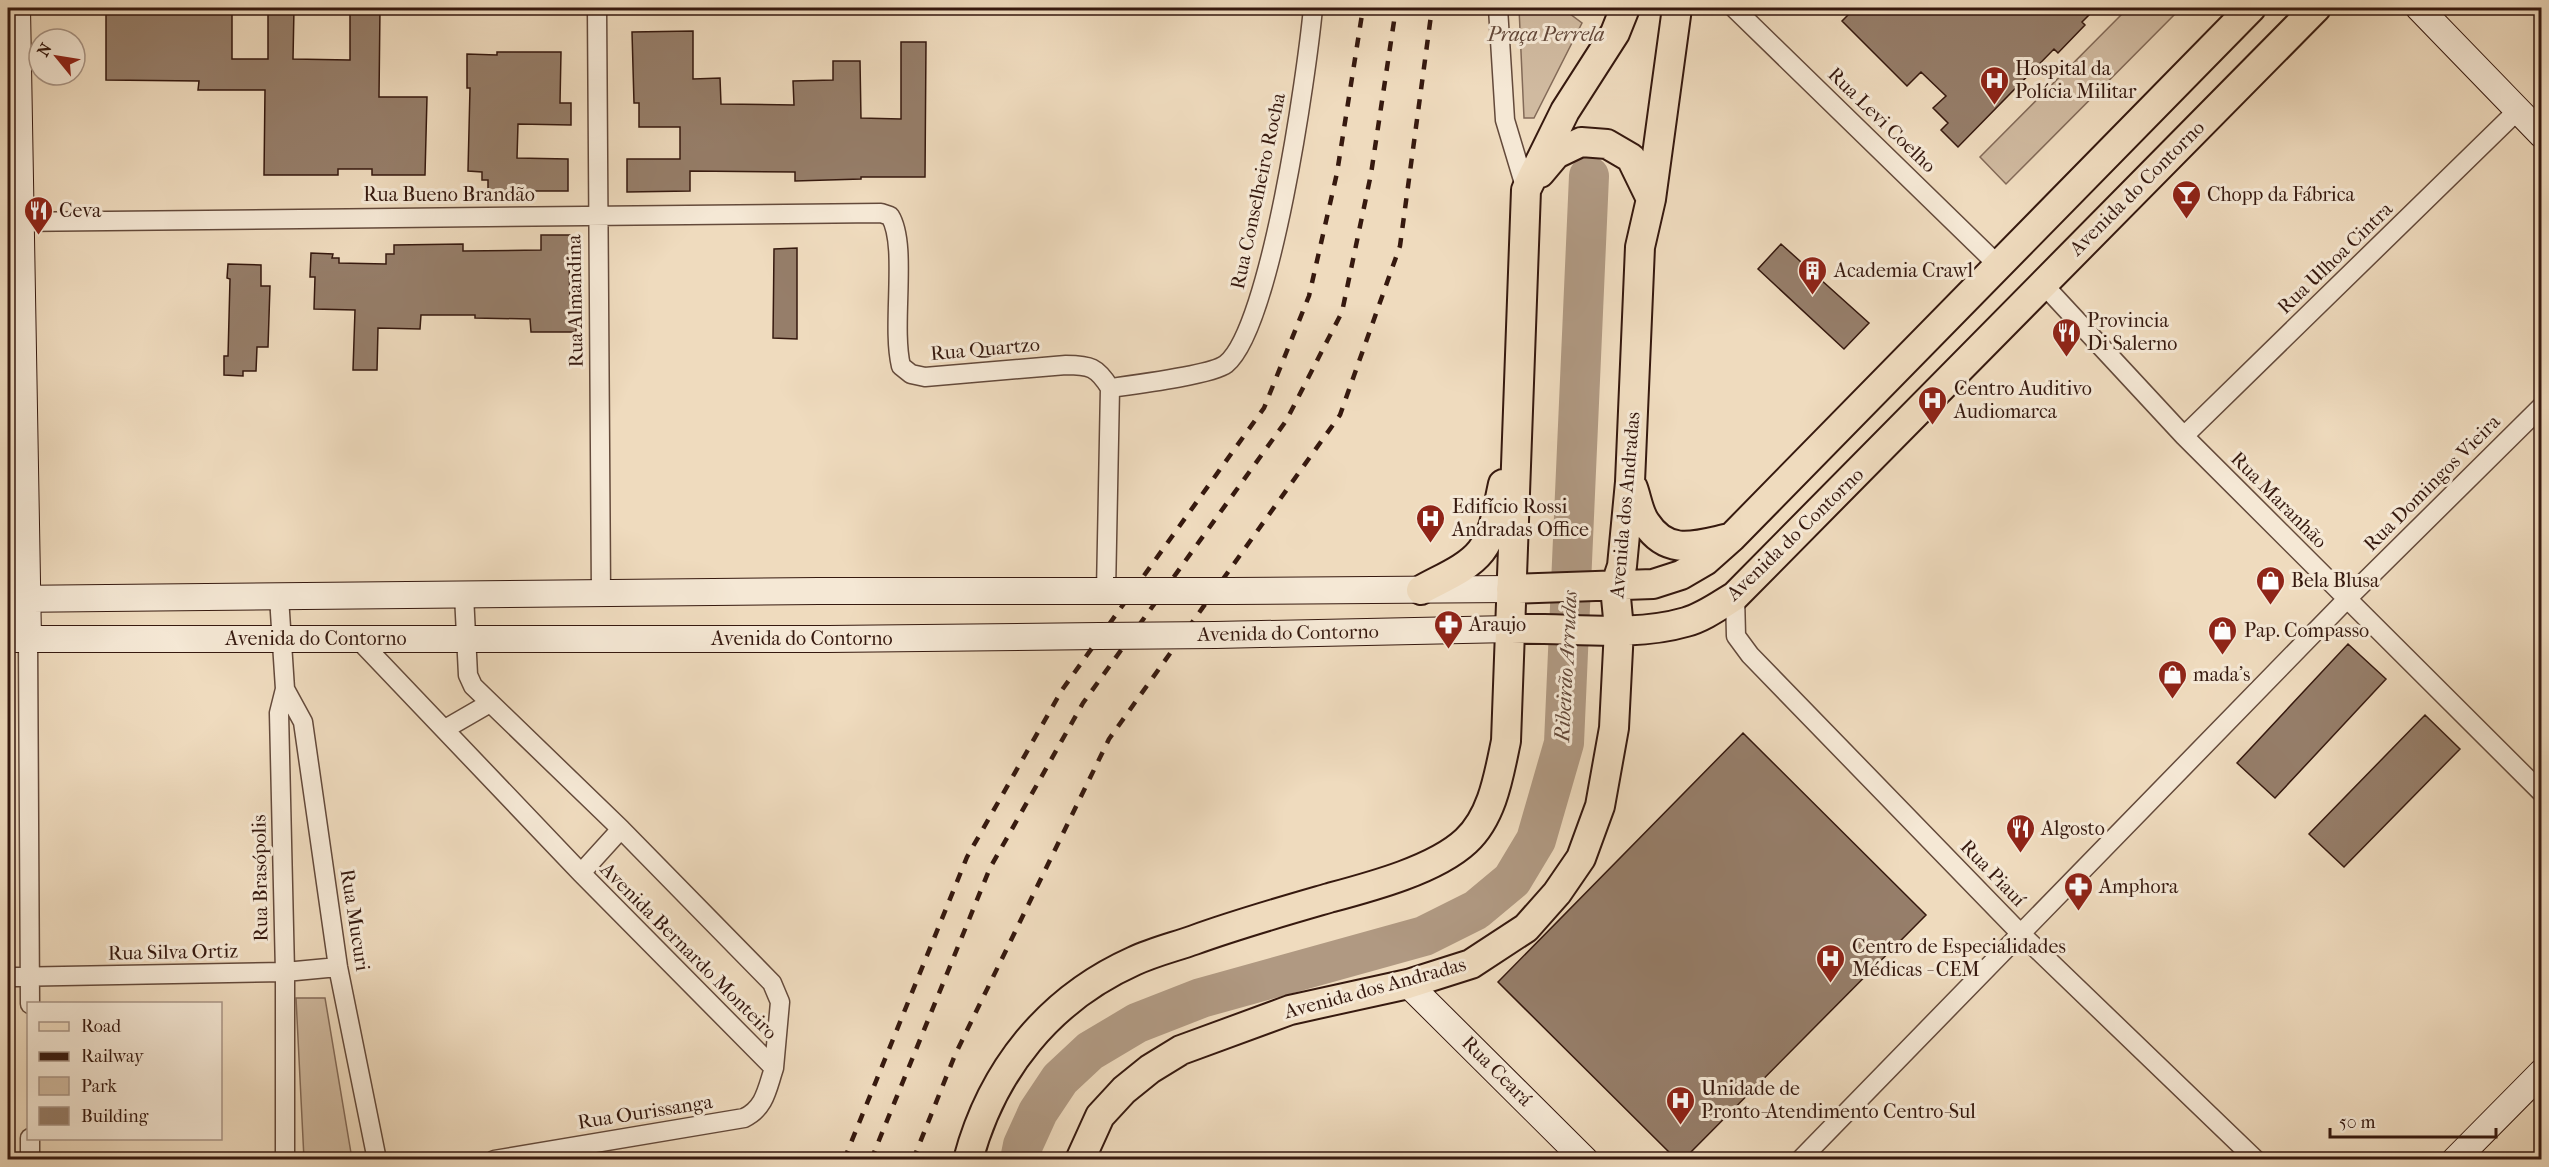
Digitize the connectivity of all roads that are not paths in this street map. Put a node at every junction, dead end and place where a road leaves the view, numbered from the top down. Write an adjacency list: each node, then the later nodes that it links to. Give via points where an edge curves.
1 (17, 8): 17 (main road)
2 (597, 8): 15 (street, Rua Almandina)
3 (1313, 8): 22 (street, Rua Conselheiro Rocha, via 1287,183 1244,339 1224,366)
4 (1498, 8): 13 (street, via 1505,120)
5 (1625, 8): 13 (main road, via 1615,33 1565,111)
6 (1677, 8): 14 (main road, Avenida dos Andradas)
7 (1734, 8): 19 (street, Rua Levi Coelho)
8 (2251, 8): 18 (main road, Avenida do Contorno)
9 (2316, 8): 20 (main road, Avenida do Contorno)
10 (2419, 8): 11 (main road)
11 (2517, 111): 12 (main road); 24 (street, Rua Ulhoa Cintra)
12 (2541, 135)
13 (1526, 190): 14 (main road, via 1556,154 1581,142 1607,144 1631,158); 25 (main road)
14 (1651, 199): 26 (main road, Avenida dos Andradas, via 1640,247)
15 (597, 216): 16 (street, Rua Bueno Brandão, via 871,212); 17 (street, Rua Bueno Brandão); 32 (street, Rua Almandina)
16 (890, 216): 22 (street, Rua Quartzo, via 898,235 896,336 901,366 911,374 925,377 1087,365 1101,373)
17 (14, 221): 36 (main road)
18 (2027, 236): 19 (main road, Avenida do Contorno); 20 (main road, via 2023,252 2026,263)
19 (1998, 265): 21 (main road, via 2010,274 2018,291); 27 (main road, Avenida do Contorno)
20 (2042, 283): 21 (main road, Avenida do Contorno); 24 (street, Rua Maranhão)
21 (2012, 314): 34 (main road, Avenida do Contorno)
22 (1110, 388): 31 (street)
23 (2541, 406): 37 (street, Rua Domingos Vieira)
24 (2184, 436): 37 (street, Rua Maranhão)
25 (1515, 451): 29 (main road); 30 (main road, via 1491,530 1480,552 1466,565)
26 (1630, 482): 27 (main road, via 1646,523 1673,546); 28 (main road, Avenida dos Andradas, via 1622,566)
27 (1732, 537): 28 (main road, Avenida do Contorno, via 1705,561 1681,575 1653,584)
28 (1610, 587): 29 (main road, Avenida do Contorno); 39 (main road, Avenida dos Andradas)
29 (1522, 589): 30 (main road, Avenida do Contorno); 38 (main road)
30 (1421, 590): 31 (main road, Avenida do Contorno, bridge)
31 (1109, 591): 32 (main road, Avenida do Contorno)
32 (601, 594): 33 (main road, Avenida do Contorno)
33 (464, 596): 35 (main road, Avenida do Contorno); 42 (street, Avenida Bernardo Monteiro)
34 (1735, 596): 39 (main road, Avenida do Contorno, via 1688,621); 50 (street, Rua Piauí, via 1736,636 1750,655)
35 (279, 597): 36 (main road, Avenida do Contorno); 40 (street, Rua Brasópolis)
36 (17, 599): 43 (main road)
37 (2347, 599): 47 (street, Rua Maranhão); 50 (street, Rua Domingos Vieira)
38 (1522, 628): 39 (main road, Avenida do Contorno); 42 (main road, Avenida do Contorno, bridge, via 828,639); 64 (main road, via 1497,782 1485,814 1467,840 1441,859 1370,887 1211,934 1135,960 1100,978 1071,997 1018,1050 980,1120)
39 (1614, 629): 55 (main road, Avenida dos Andradas, via 1614,728 1600,806 1581,858 1526,928 1471,964)
40 (281, 638): 41 (main road, Avenida do Contorno); 43 (main road, Avenida do Contorno); 44 (street, Rua Brasópolis)
41 (357, 638): 42 (main road, Avenida do Contorno); 46 (street, Avenida Bernardo Monteiro)
42 (466, 638): 45 (street, Avenida Bernardo Monteiro, via 470,680)
43 (18, 639): 53 (street)
44 (285, 689): 51 (street, Rua Mucuri, via 303,722); 52 (street, Rua Brasópolis, via 279,713)
45 (490, 703): 46 (street); 48 (street, Avenida Bernardo Monteiro)
46 (445, 729): 49 (street, Avenida Bernardo Monteiro)
47 (2541, 793)
48 (621, 829): 49 (street); 57 (street, Avenida Bernardo Monteiro, via 772,983 780,1002)
49 (581, 873): 57 (street, Avenida Bernardo Monteiro)
50 (2020, 933): 67 (street, Rua Domingos Vieira); 68 (street, Rua Piauí)
51 (338, 967): 52 (street, Rua Silva Ortiz); 62 (street, Rua Mucuri)
52 (285, 972): 53 (street, Rua Silva Ortiz); 61 (street, Rua Brasópolis)
53 (30, 976): 54 (street, Rua Silva Ortiz); 56 (street)
54 (8, 977)
55 (1408, 984): 65 (main road, Avenida dos Andradas, via 1290,1010 1181,1050 1124,1090 1100,1116); 66 (main road, Rua Ceará)
56 (30, 1002)
57 (774, 1068): 63 (street, Rua Ourissanga, via 763,1104 744,1118)
58 (2541, 1072): 69 (main road)
59 (30, 1140): 60 (street)
60 (30, 1160)
61 (285, 1160)
62 (377, 1160)
63 (494, 1160)
64 (968, 1160)
65 (1080, 1160)
66 (1585, 1160)
67 (1800, 1160)
68 (2256, 1160)
69 (2455, 1160)

